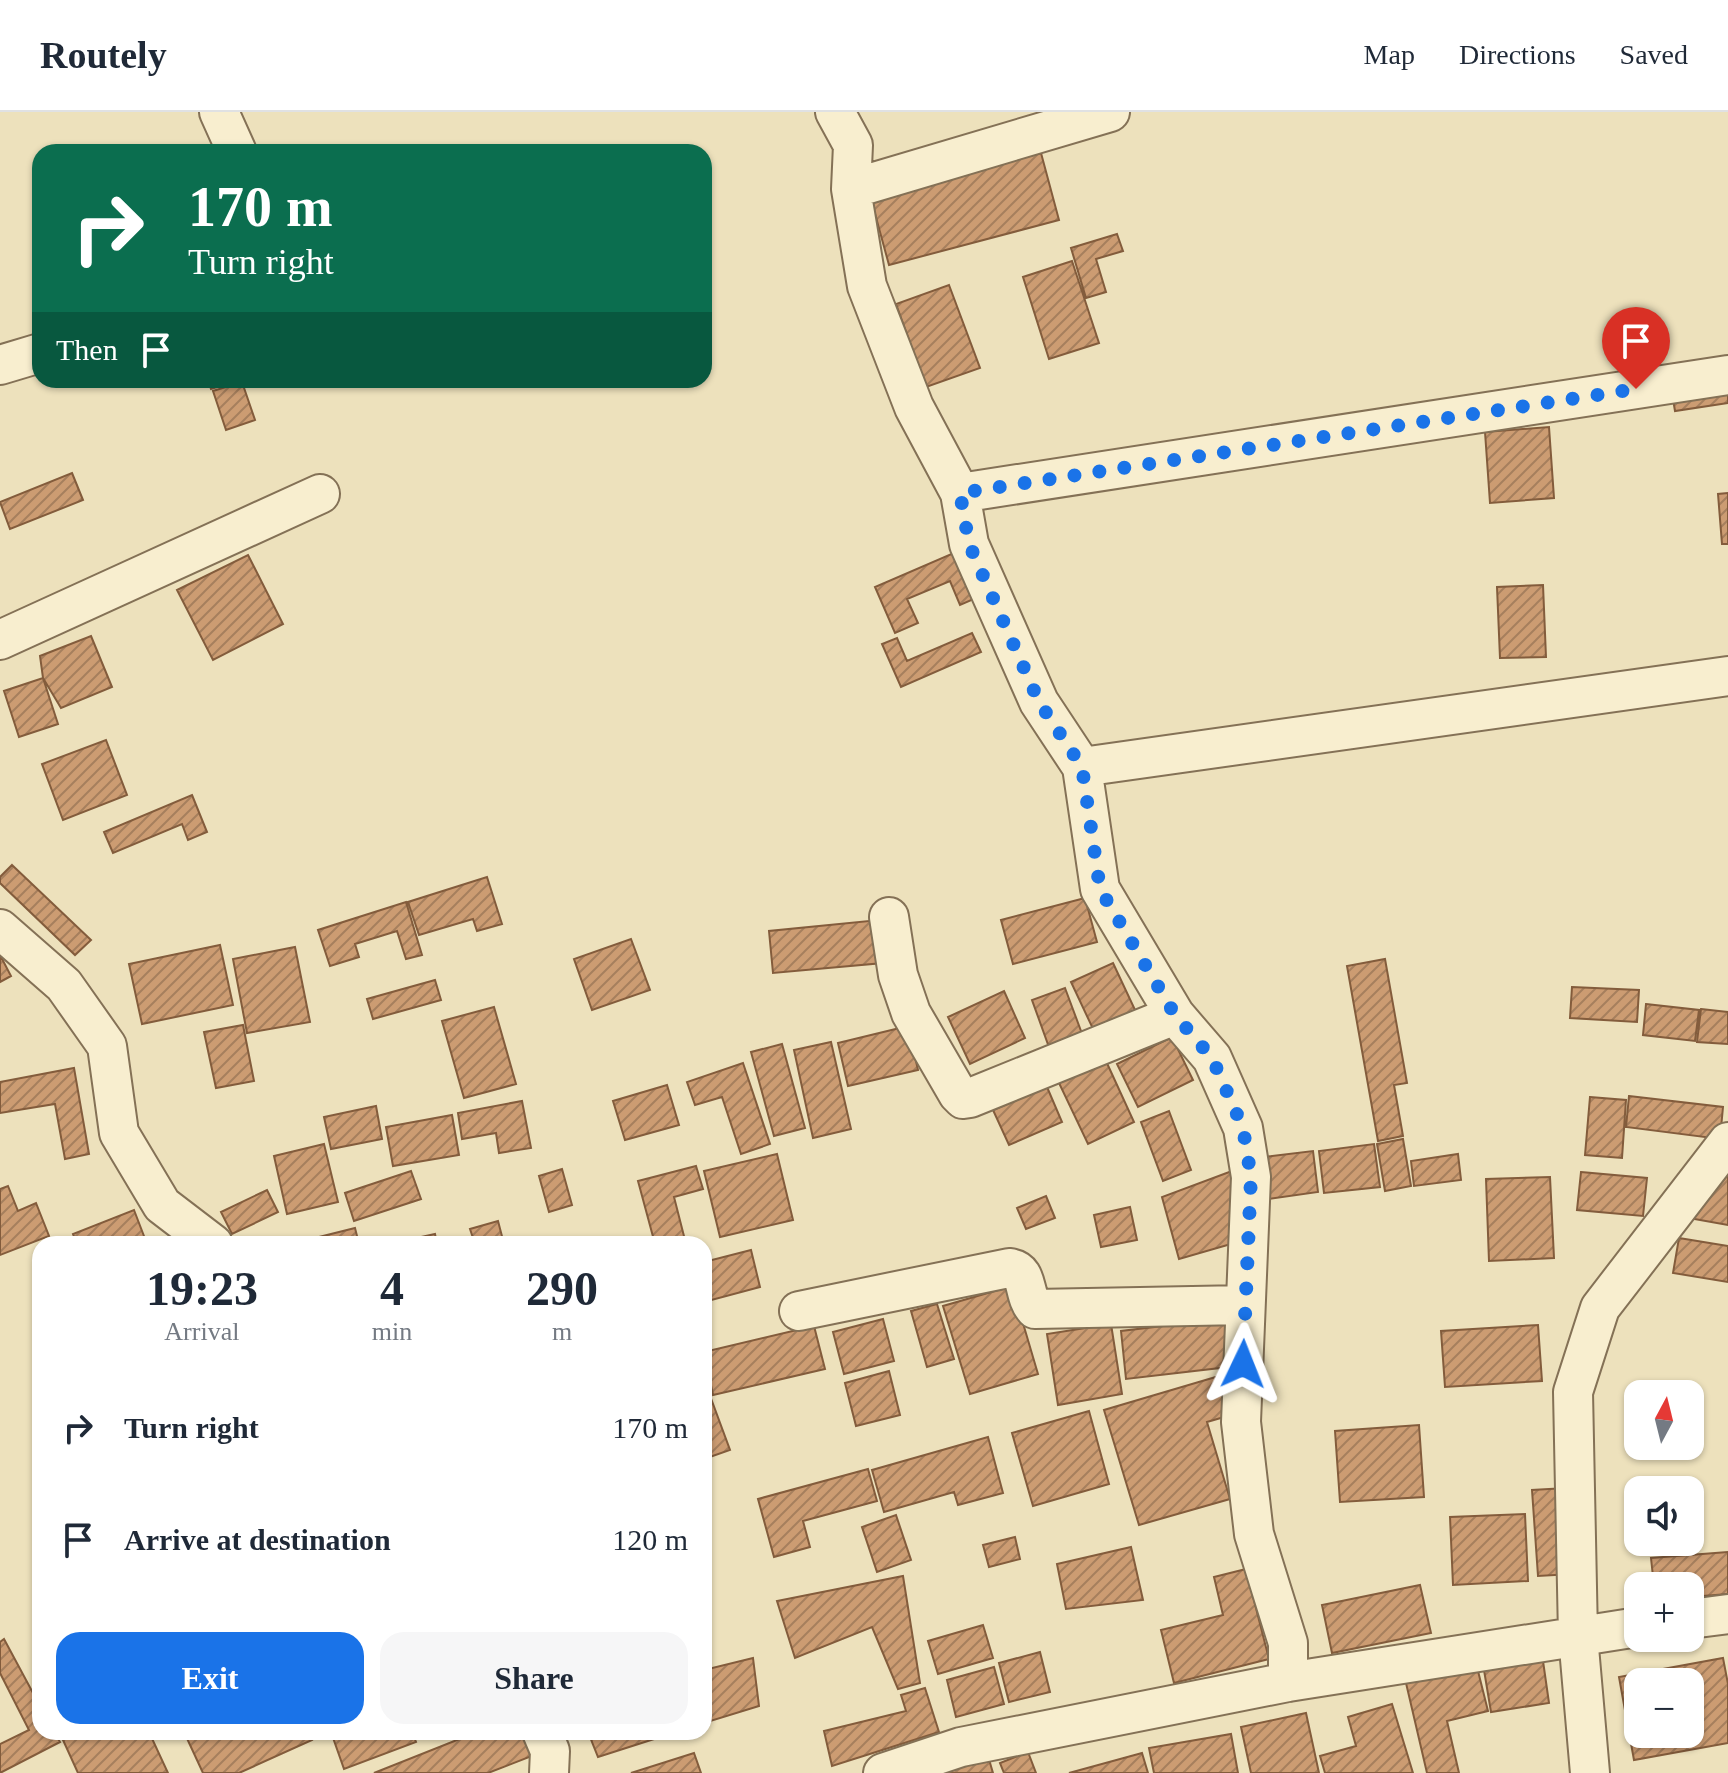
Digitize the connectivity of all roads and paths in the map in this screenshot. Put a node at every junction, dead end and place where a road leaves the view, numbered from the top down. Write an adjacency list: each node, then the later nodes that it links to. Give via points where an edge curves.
1 (219, 112): 4 (street)
2 (835, 112): 5 (street, via 853,145)
3 (1110, 112): 5 (street)
4 (233, 144)
5 (851, 189): 9 (street, via 867,286 914,407)
6 (32, 355): 7 (street)
7 (0, 365)
8 (1728, 375): 9 (street)
9 (960, 493): 13 (street, via 969,544 1039,702)
10 (320, 494): 11 (street)
11 (0, 640)
12 (1728, 676): 13 (street)
13 (1082, 767): 16 (street, via 1100,889)
14 (889, 917): 16 (street, via 898,975 911,1013 963,1099)
15 (0, 929): 18 (street, via 64,985 107,1046 119,1133 162,1205)
16 (1175, 1015): 19 (street, via 1212,1058 1243,1128 1251,1177)
17 (1728, 1142): 24 (street, via 1600,1308 1573,1392)
18 (203, 1236)
19 (1245, 1305): 20 (street, via 1035,1309 1021,1272 1009,1268); 25 (street, via 1241,1422 1254,1534 1288,1643)
20 (799, 1311)
21 (1728, 1614): 22 (street)
22 (1704, 1617)
23 (1624, 1629): 24 (street)
24 (1578, 1636): 25 (street); 29 (street)
25 (1288, 1682): 28 (street, via 961,1747)
26 (545, 1740): 27 (street)
27 (549, 1773)
28 (883, 1773)
29 (1590, 1773)

